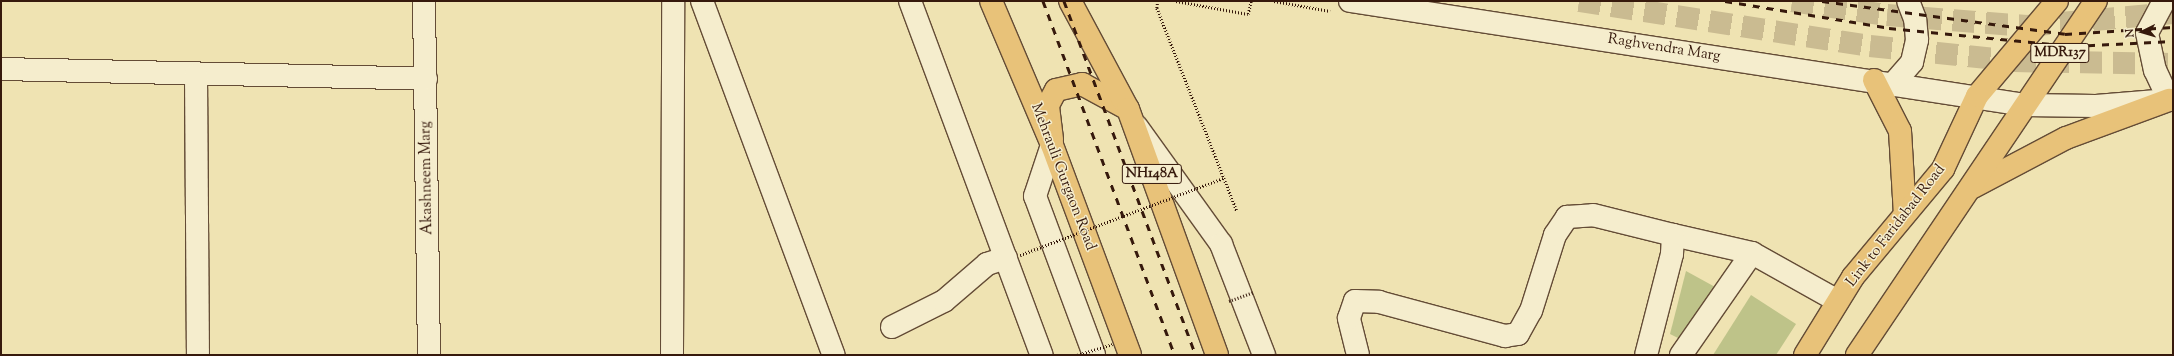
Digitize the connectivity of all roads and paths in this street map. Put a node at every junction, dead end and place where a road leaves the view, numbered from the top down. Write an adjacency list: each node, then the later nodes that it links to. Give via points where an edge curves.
1 (424, 1): 17 (street, Akashneem Marg)
2 (673, 1): 38 (street)
3 (702, 1): 39 (street)
4 (910, 1): 30 (street)
5 (1070, 1): 22 (main road, NH148A)
6 (1158, 1): 24 (path, via 1158,8)
7 (1176, 1): 8 (path, via 1248,14)
8 (1251, 1)
9 (1350, 1): 18 (street, Raghvendra Marg)
10 (1908, 1): 18 (street, via 1915,19 1917,40 1912,62)
11 (2057, 1): 19 (main road, Link to Faridabad Road / MDR137)
12 (2096, 1): 21 (main road, MDR137)
13 (2164, 1): 20 (street, via 2147,33 2155,70)
14 (994, 2): 23 (main road, Mehrauli Gurgaon Road)
15 (1, 69): 16 (street)
16 (196, 75): 17 (street); 36 (street)
17 (426, 79): 37 (street, Akashneem Marg)
18 (1884, 82): 19 (street, Raghvendra Marg); 27 (main road, via 1900,131)
19 (1977, 96): 21 (street, Raghvendra Marg); 27 (main road, Link to Faridabad Road, via 1943,169)
20 (2171, 100): 21 (street, via 2096,106); 25 (main road, via 2066,138)
21 (2024, 105): 25 (main road)
22 (1131, 116): 23 (main road, via 1082,84 1056,90 1048,105); 43 (main road, NH148A); 44 (street, via 1221,244)
23 (1052, 145): 35 (street, via 1035,196); 42 (main road, Mehrauli Gurgaon Road)
24 (1224, 178): 26 (path); 30 (path, bridge)
25 (1973, 187): 49 (main road, via 1906,278)
26 (1237, 211)
27 (1905, 214): 33 (main road, Link to Faridabad Road, via 1853,277)
28 (1673, 235): 29 (street); 45 (street, via 1593,215 1567,218 1555,235 1531,311 1518,334 1505,336 1379,302 1355,301 1349,318); 46 (street, via 1672,254)
29 (1752, 253): 33 (street); 47 (street)
30 (1013, 256): 34 (street, via 987,264 944,301); 40 (street)
31 (1254, 292): 32 (path, bridge)
32 (1229, 301)
33 (1838, 301): 48 (main road, Link to Faridabad Road)
34 (892, 327)
35 (1103, 349): 41 (path, bridge)
36 (198, 355)
37 (429, 355)
38 (672, 355)
39 (834, 355)
40 (1042, 355)
41 (1077, 355)
42 (1130, 355)
43 (1217, 355)
44 (1264, 355)
45 (1358, 355)
46 (1646, 355)
47 (1681, 355)
48 (1805, 355)
49 (1857, 355)

